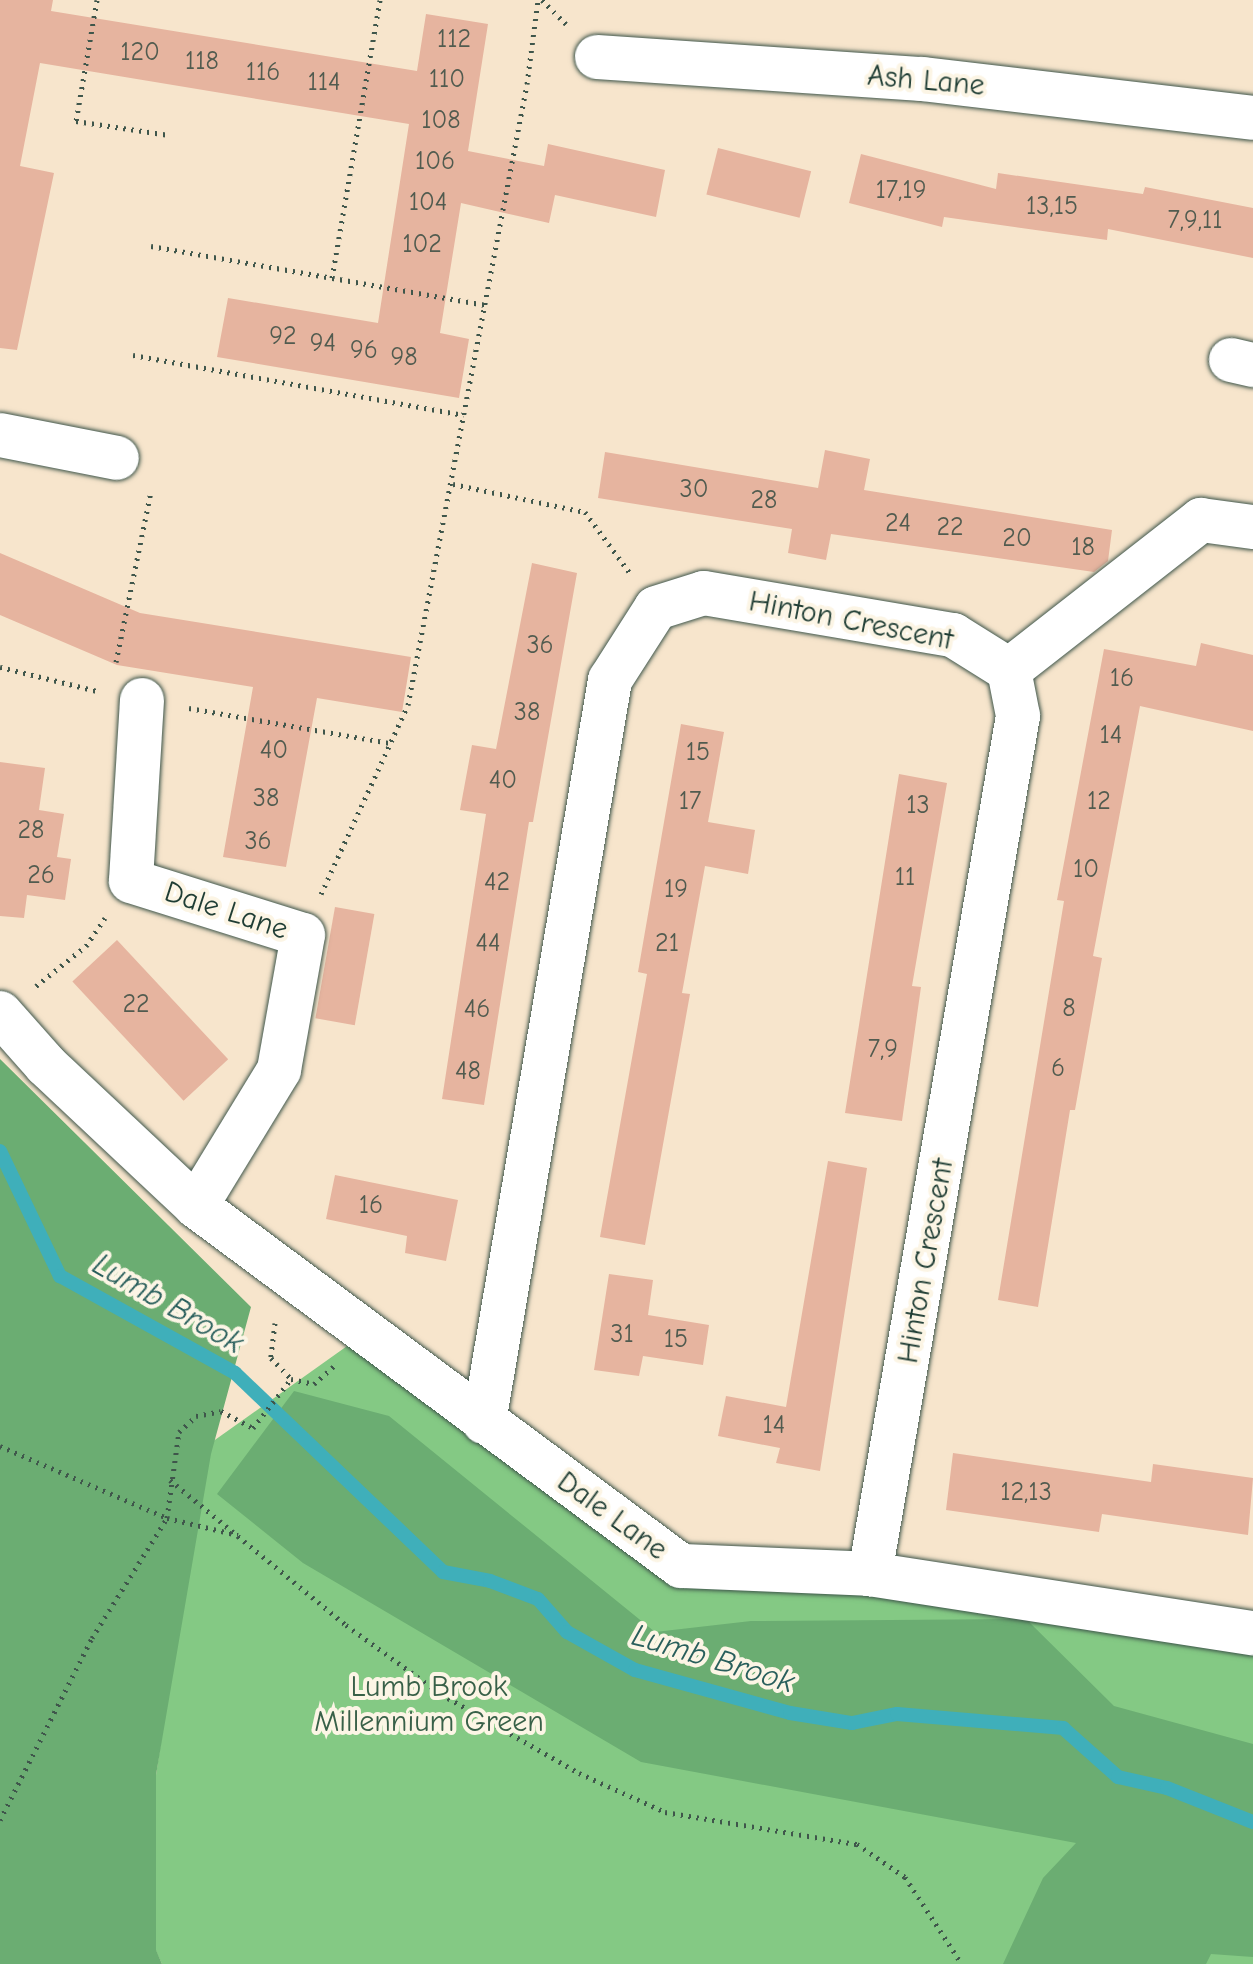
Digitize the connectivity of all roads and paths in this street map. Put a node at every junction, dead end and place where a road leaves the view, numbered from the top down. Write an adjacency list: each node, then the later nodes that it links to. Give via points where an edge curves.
1 (97, 0): 6 (path, via 76,121)
2 (380, 0): 8 (path)
3 (538, 0): 9 (path)
4 (597, 57): 5 (street, Ash Lane, via 922,79)
5 (1253, 118)
6 (169, 135)
7 (151, 246): 8 (path)
8 (332, 278): 9 (path)
9 (486, 305): 11 (path)
10 (133, 355): 11 (path)
11 (464, 415): 15 (path)
12 (0, 435): 13 (street)
13 (117, 458)
14 (153, 482): 20 (path)
15 (453, 484): 17 (path, via 585,512); 21 (path, via 408,705)
16 (1253, 527): 19 (street, via 1201,520)
17 (600, 533)
18 (0, 667): 20 (path)
19 (1009, 670): 27 (street, Hinton Crescent, via 953,635 704,593 656,608 610,680); 32 (street, Hinton Crescent, via 1018,716)
20 (126, 697): 21 (path); 22 (street, Dale Lane)
21 (389, 743): 23 (path)
22 (131, 881): 23 (street, Dale Lane); 24 (path, via 86,946)
23 (303, 935): 25 (street, Dale Lane, via 279,1070)
24 (14, 1003): 25 (street, Dale Lane, via 46,1065)
25 (196, 1206): 27 (street, Dale Lane)
26 (275, 1322): 29 (path, via 271,1358 291,1379 253,1428 221,1411 196,1416 179,1432)
27 (484, 1422): 32 (street, Dale Lane, via 681,1566)
28 (0, 1446): 30 (path)
29 (170, 1480): 30 (path); 31 (path)
30 (167, 1518): 31 (path); 34 (path, via 92,1638)
31 (239, 1536): 35 (path, via 346,1625 441,1694 579,1773 665,1812 857,1844 905,1877)
32 (870, 1574): 33 (street, Dale Lane)
33 (1253, 1633)
34 (0, 1820)
35 (962, 1964)

